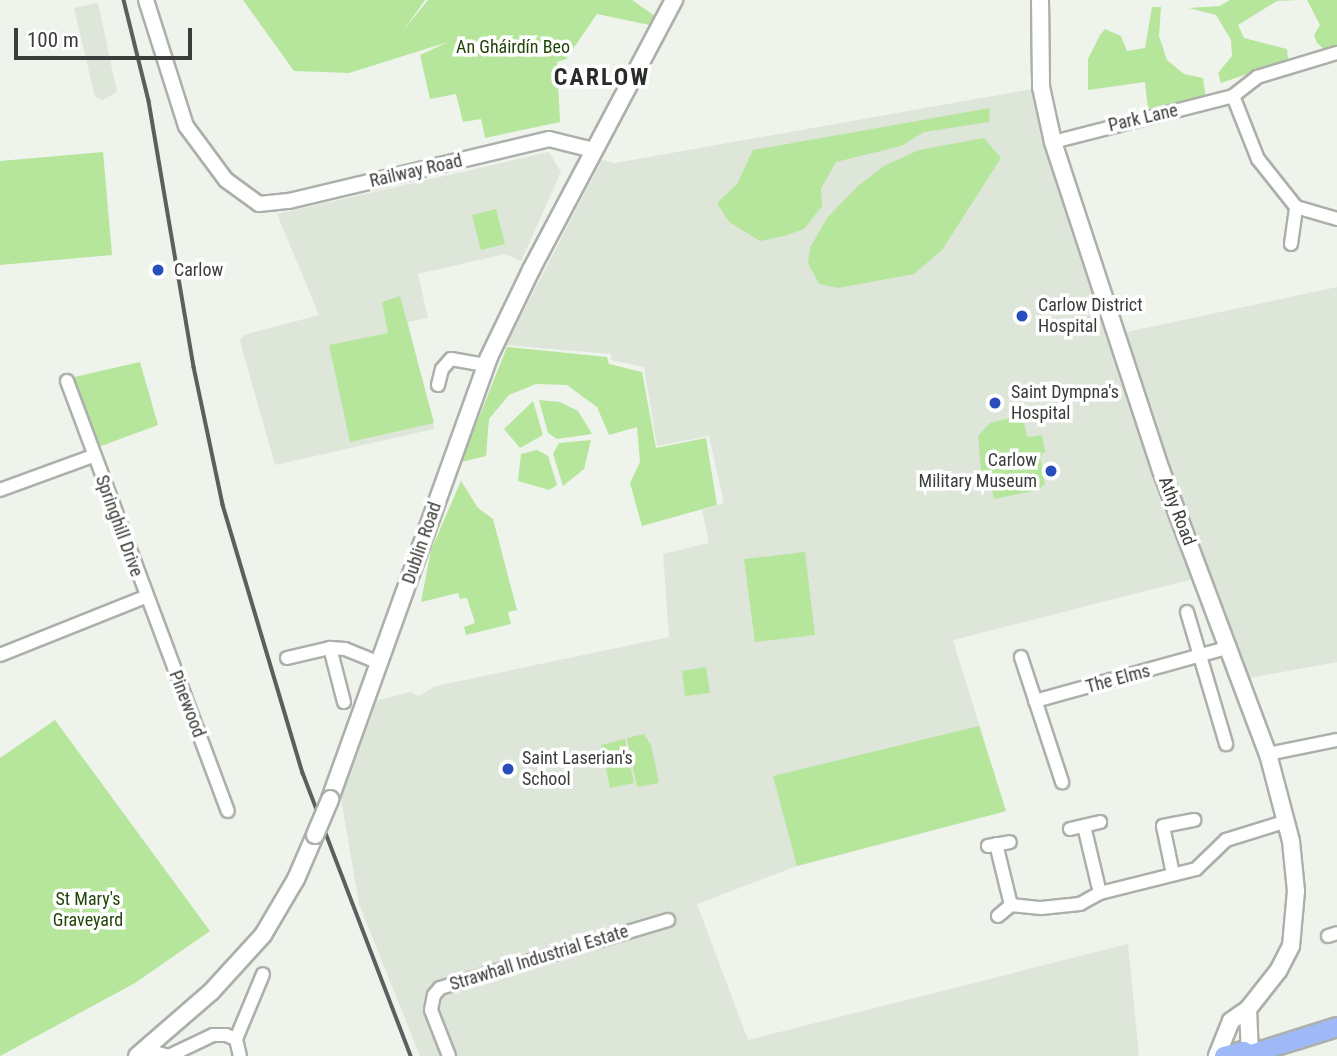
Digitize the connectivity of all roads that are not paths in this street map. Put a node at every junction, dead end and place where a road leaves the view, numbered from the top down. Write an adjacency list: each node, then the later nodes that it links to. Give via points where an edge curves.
1 (146, 0): 7 (street, Railway Road, via 186,127 206,157 241,194 258,204 273,205 549,139)
2 (674, 0): 7 (main road, Dublin Road)
3 (1040, 0): 6 (main road, Athy Road, via 1041,87)
4 (1337, 53): 5 (street, via 1257,77)
5 (1233, 96): 6 (street, Park Lane); 8 (street, via 1258,159)
6 (1053, 142): 18 (main road, Athy Road, via 1161,470)
7 (593, 150): 11 (main road, Dublin Road)
8 (1296, 207): 9 (street); 10 (street)
9 (1337, 219)
10 (1291, 244)
11 (486, 365): 13 (street, via 451,359 442,369); 24 (main road, Dublin Road)
12 (67, 382): 14 (street, Springhill Drive)
13 (438, 385)
14 (93, 456): 15 (street, Springhill Drive); 16 (street, Springhill Drive)
15 (0, 490)
16 (145, 597): 20 (street); 31 (street, Pinewood)
17 (1187, 612): 22 (street)
18 (1230, 647): 22 (street, The Elms); 29 (main road, Athy Road)
19 (330, 649): 23 (street); 24 (street); 26 (street)
20 (0, 655)
21 (1021, 657): 25 (street)
22 (1200, 657): 25 (street, The Elms); 28 (street)
23 (287, 658)
24 (380, 663): 50 (main road, Dublin Road, bridge, via 296,879 262,935 211,992)
25 (1035, 701): 30 (street)
26 (344, 702)
27 (1337, 740): 29 (street)
28 (1226, 744)
29 (1268, 754): 33 (main road, Athy Road)
30 (1062, 782)
31 (228, 811)
32 (1194, 820): 38 (street, via 1163,826)
33 (1287, 821): 38 (street, via 1239,834 1196,869); 46 (main road, Athy Road, via 1295,870 1291,946)
34 (1100, 822): 35 (street)
35 (1084, 826): 36 (street); 39 (street)
36 (1070, 829)
37 (1010, 842): 40 (street, via 992,845)
38 (1173, 874): 39 (street)
39 (1100, 893): 41 (street, via 1080,904)
40 (1011, 905): 41 (street); 42 (street)
41 (1032, 908): 44 (street)
42 (998, 916)
43 (668, 920): 53 (street, Strawhall Industrial Estate, via 440,988 431,1010)
44 (1032, 922)
45 (262, 974): 48 (street)
46 (1248, 1009): 51 (main road); 54 (main road, Athy Road, via 1231,1021)
47 (1337, 1027): 49 (main road)
48 (236, 1039): 50 (street, via 212,1035 169,1056); 52 (street)
49 (1282, 1050): 51 (main road)
50 (142, 1053)
51 (1251, 1054): 55 (main road, via 1235,1051)
52 (240, 1056)
53 (449, 1056)
54 (1217, 1056)
55 (1224, 1056)

